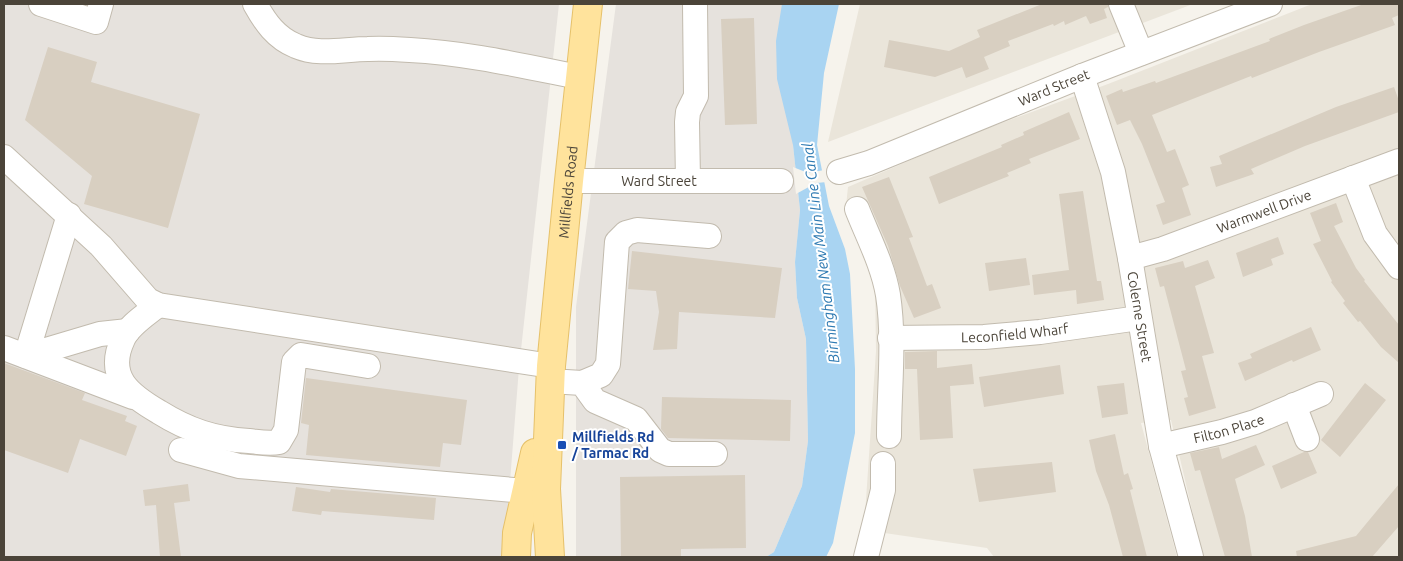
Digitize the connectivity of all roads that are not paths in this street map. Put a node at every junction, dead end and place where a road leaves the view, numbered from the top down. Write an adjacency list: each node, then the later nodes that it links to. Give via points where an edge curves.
1 (41, 4): 2 (street, via 96,22)
2 (101, 4)
3 (254, 4): 10 (street, via 278,36 310,50 370,48 455,54)
4 (588, 4): 10 (main road, Millfields Road)
5 (695, 4): 17 (street, via 696,96 687,122)
6 (1121, 4): 8 (street)
7 (1270, 4): 8 (street, Ward Street)
8 (1140, 52): 9 (street, Ward Street)
9 (1082, 76): 14 (street, Ward Street, via 892,154); 22 (street, Colerne Street, via 1113,172)
10 (579, 77): 16 (main road, Millfields Road)
11 (4, 145): 13 (street)
12 (1399, 161): 15 (street, Warmwell Drive)
13 (10, 162): 20 (street)
14 (839, 172)
15 (1353, 178): 22 (street, Warmwell Drive, via 1163,249); 23 (street, via 1375,234)
16 (568, 181): 17 (street, Ward Street); 31 (main road, Millfields Road)
17 (688, 181): 18 (street, Ward Street)
18 (780, 181)
19 (857, 209): 27 (street, via 883,275 888,296)
20 (69, 215): 24 (street, via 101,246 134,287); 29 (street)
21 (709, 236): 32 (street, via 637,230 626,233 617,242 608,364 601,375)
22 (1130, 258): 25 (street, Colerne Street)
23 (1399, 267)
24 (158, 305): 26 (street); 31 (street)
25 (1139, 318): 27 (street, Leconfield Wharf, via 984,337); 38 (street, Colerne Street)
26 (128, 331): 29 (street, via 100,334); 34 (street, via 118,353 118,369 122,383)
27 (890, 338): 36 (street)
28 (4, 348): 29 (street)
29 (26, 356): 34 (street)
30 (368, 366): 34 (street, via 301,356 296,358 286,430 280,442 274,443 224,440 203,435)
31 (551, 374): 32 (street); 42 (main road, Millfields Road)
32 (582, 383): 40 (street, via 595,401 636,419 660,450 668,454)
33 (1321, 394): 35 (street, Filton Place)
34 (133, 397)
35 (1294, 405): 37 (street); 38 (street, Filton Place, via 1222,432)
36 (889, 436)
37 (1307, 439)
38 (1161, 446): 46 (street, Colerne Street)
39 (181, 450): 42 (street, via 239,466)
40 (715, 454)
41 (883, 464): 45 (street, via 884,490)
42 (536, 490): 43 (main road, Millfields Road, via 517,533); 44 (main road, Millfields Road)
43 (516, 557)
44 (550, 557)
45 (866, 557)
46 (1191, 557)

